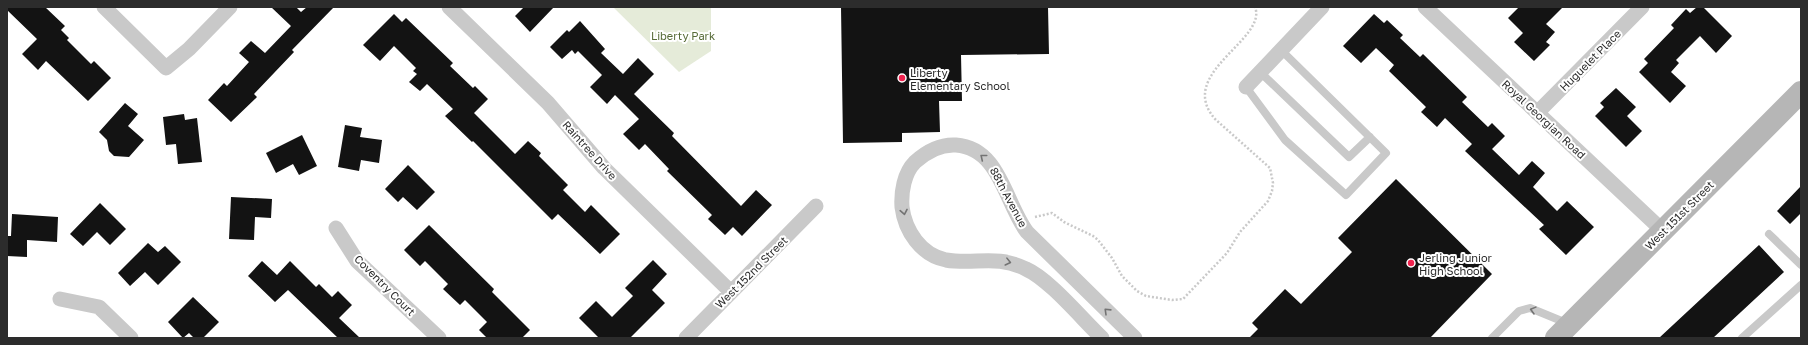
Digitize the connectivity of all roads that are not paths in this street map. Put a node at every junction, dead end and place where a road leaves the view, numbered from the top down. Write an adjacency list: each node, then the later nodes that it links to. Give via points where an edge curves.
1 (104, 7): 2 (street, via 166,68 189,49)
2 (230, 7)
3 (450, 7): 19 (street, Raintree Drive, via 548,103 604,168)
4 (1322, 7): 7 (street)
5 (1425, 7): 11 (street, Royal Georgian Road)
6 (1642, 7): 11 (street, Huguelet Place)
7 (1281, 50): 8 (street); 12 (lane)
8 (1260, 72): 9 (street); 12 (lane, via 1349,157)
9 (1246, 87): 12 (lane, via 1285,140 1346,195 1386,153)
10 (1801, 92): 15 (street, West 151st Street)
11 (1537, 113): 15 (street, Royal Georgian Road)
12 (1370, 137)
13 (816, 206): 19 (street, West 152nd Street)
14 (336, 228): 23 (street, Coventry Court, via 357,261)
15 (1663, 231): 21 (street, West 151st Street)
16 (1769, 234): 17 (lane)
17 (1801, 265)
18 (1801, 285): 28 (lane)
19 (731, 292): 24 (street, West 152nd Street)
20 (60, 299): 22 (street, via 99,306)
21 (1563, 331): 27 (lane, one-way to 27, via 1530,308 1519,311)
22 (131, 338)
23 (439, 338)
24 (686, 338)
25 (1102, 338): 26 (street, 88th Avenue, one-way to 25, via 1037,243 1020,222 991,163 976,150 956,145 934,149 912,166 906,175 902,206 909,231 924,249 946,260 997,260 1011,262 1027,269 1049,286)
26 (1135, 338)
27 (1492, 338)
28 (1742, 338)

